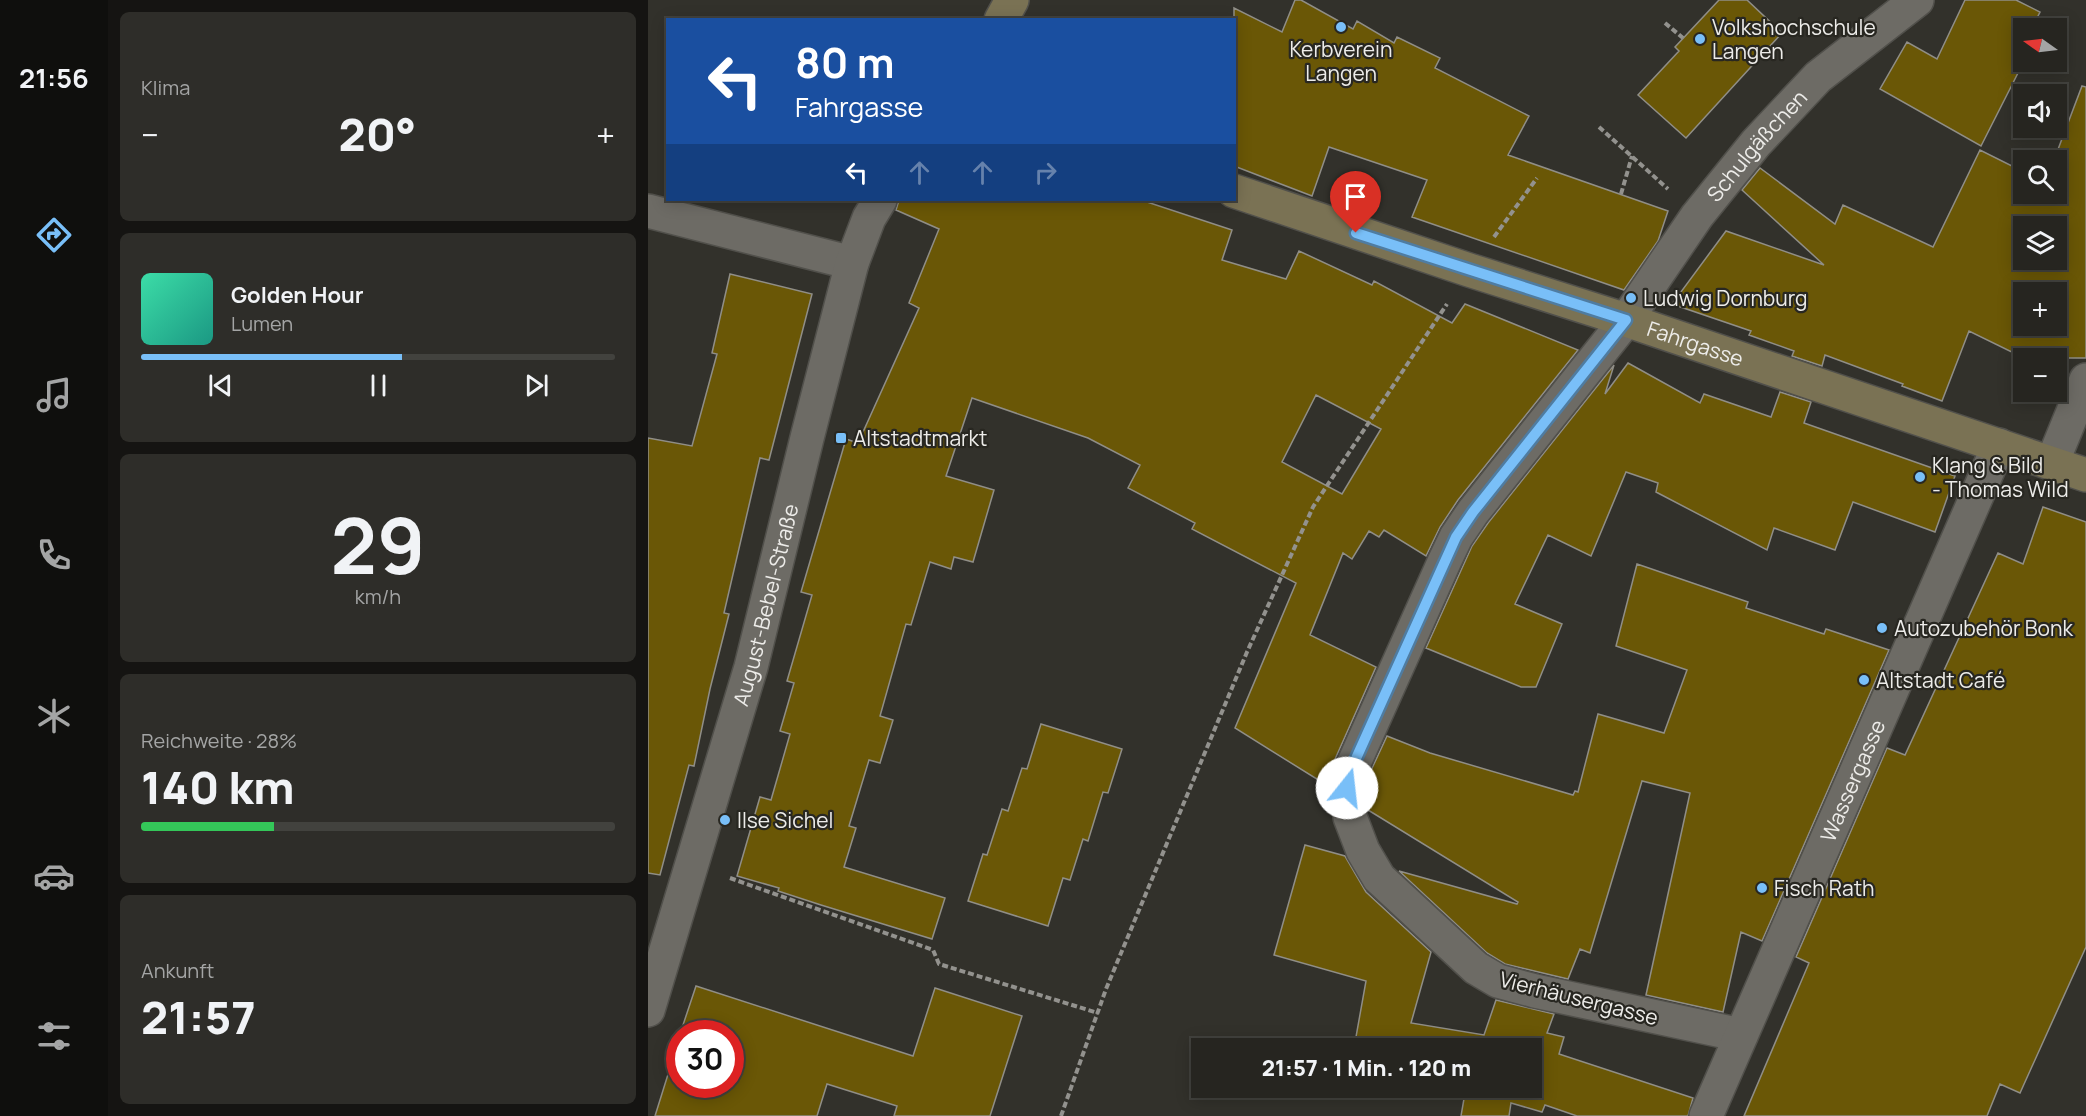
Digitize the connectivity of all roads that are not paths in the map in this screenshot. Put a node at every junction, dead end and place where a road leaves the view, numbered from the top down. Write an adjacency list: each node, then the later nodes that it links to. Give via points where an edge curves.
1 (1012, 0): 3 (main road)
2 (1917, 0): 8 (street, Schulgäßchen, via 1818,77 1756,143 1697,216)
3 (1002, 18)
4 (1236, 192): 8 (main road, Fahrgasse)
5 (879, 201): 7 (street, August-Bebel-Straße)
6 (648, 211): 7 (street)
7 (852, 263): 13 (street, August-Bebel-Straße, via 751,667)
8 (1626, 320): 10 (main road, Fahrgasse); 14 (street, Vierhäusergasse, via 1456,537 1349,774 1350,817 1379,878 1476,968 1498,981)
9 (2086, 380): 11 (street)
10 (1999, 445): 11 (main road, Fahrgasse); 14 (street, Wassergasse)
11 (2052, 464): 12 (main road, Fahrgasse)
12 (2086, 475)
13 (648, 1010)
14 (1741, 1035): 15 (street, Wassergasse)
15 (1706, 1116)

